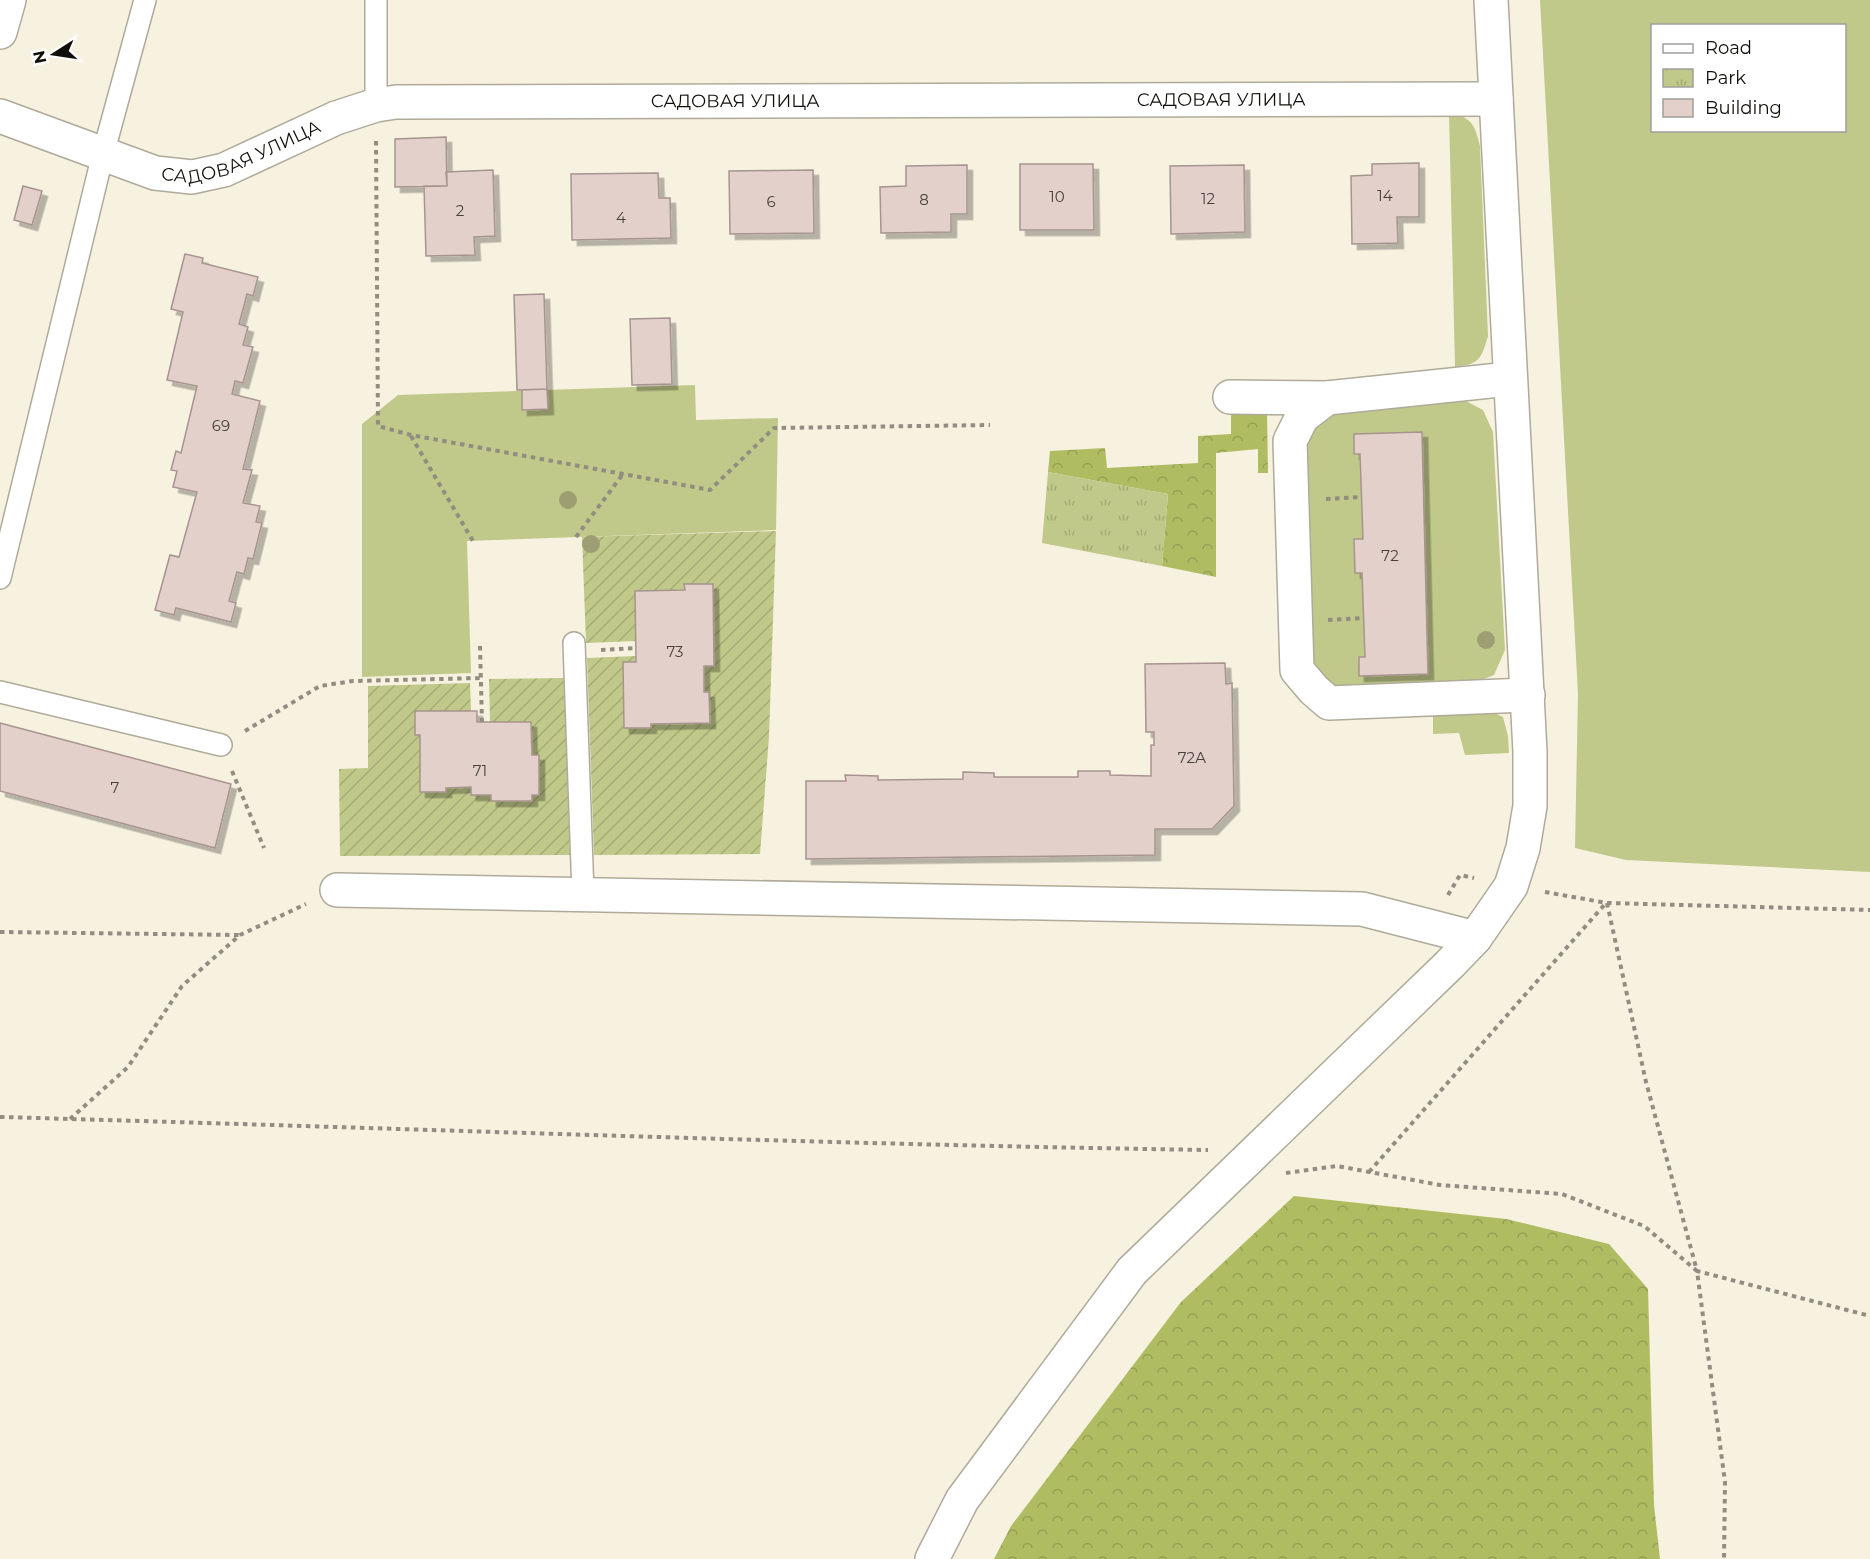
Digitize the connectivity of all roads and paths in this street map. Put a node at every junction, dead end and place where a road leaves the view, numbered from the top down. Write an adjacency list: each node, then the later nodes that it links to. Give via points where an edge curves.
1 (9, 0): 5 (street)
2 (145, 0): 9 (lane)
3 (376, 0): 7 (lane)
4 (1491, 0): 6 (street)
5 (0, 32)
6 (1496, 99): 7 (street, САДОВАЯ УЛИЦА); 10 (street)
7 (376, 105): 9 (street, САДОВАЯ УЛИЦА, via 336,118 224,170 192,177 155,173); 14 (path, via 378,426)
8 (0, 116): 9 (street, САДОВАЯ УЛИЦА)
9 (103, 154): 18 (lane)
10 (1509, 379): 12 (street); 23 (street)
11 (1230, 397): 12 (street)
12 (1327, 398): 23 (street, via 1302,417 1290,441 1297,670 1329,703)
13 (990, 425): 15 (path, via 774,428 710,490)
14 (411, 435): 15 (path); 17 (path)
15 (623, 474): 16 (path)
16 (576, 537)
17 (474, 541)
18 (0, 578)
19 (574, 643): 29 (lane)
20 (480, 646): 21 (path)
21 (481, 678): 24 (path); 25 (path, via 353,681 320,686)
22 (0, 692): 25 (lane)
23 (1528, 695): 36 (street, via 1530,806 1523,848 1511,886)
24 (482, 722)
25 (221, 745): 26 (path)
26 (264, 848)
27 (1480, 879): 33 (path, via 1461,875)
28 (337, 890): 29 (street); 35 (path)
29 (583, 894): 33 (street, via 1362,909)
30 (1558, 894): 31 (path)
31 (1607, 903): 32 (path); 40 (path); 41 (path, via 1646,1082)
32 (1870, 910)
33 (1425, 925): 36 (street)
34 (0, 932): 35 (path)
35 (240, 935): 38 (path, via 182,986 128,1067)
36 (1475, 939): 39 (street)
37 (0, 1117): 38 (path)
38 (70, 1119): 39 (path, via 948,1146)
39 (1269, 1162): 40 (path); 43 (street, via 1132,1271 962,1500)
40 (1369, 1172): 41 (path, via 1440,1185 1562,1194 1644,1227)
41 (1697, 1271): 42 (path); 44 (path, via 1725,1482)
42 (1870, 1316)
43 (932, 1559)
44 (1724, 1559)

